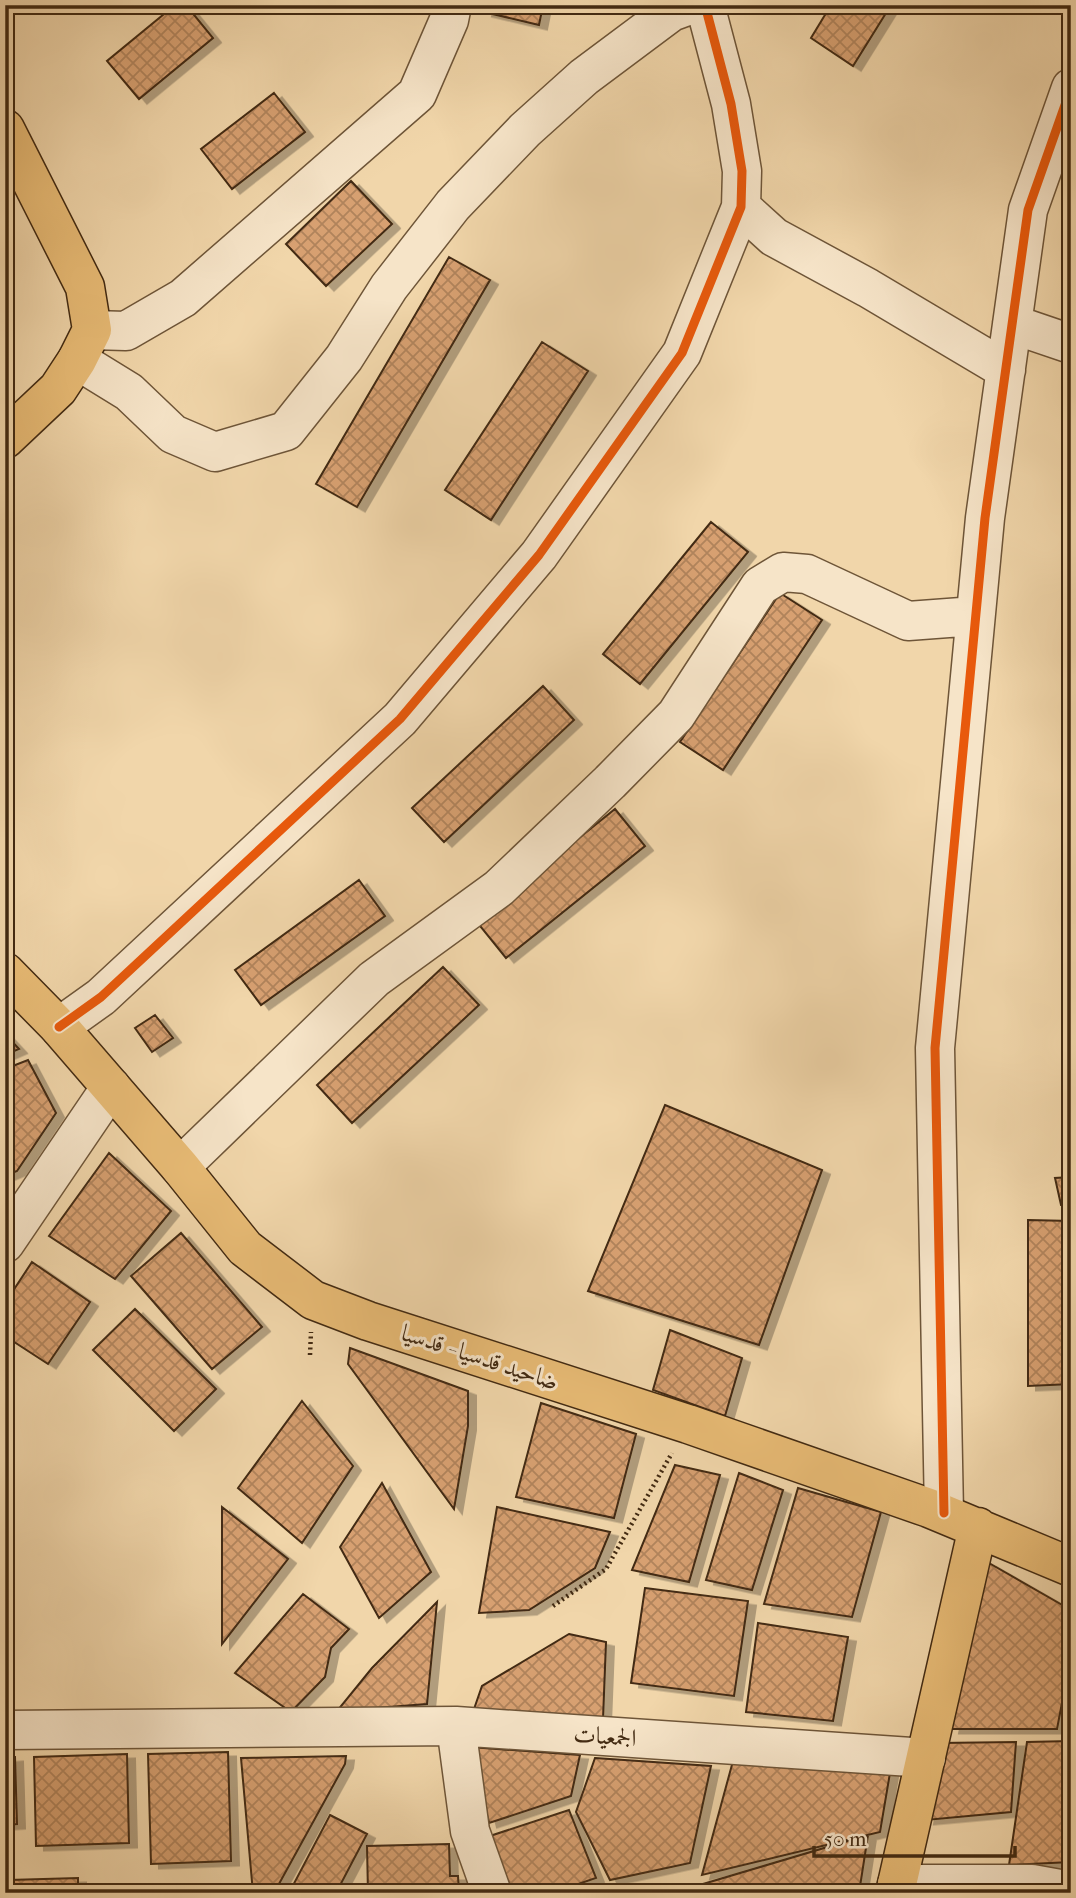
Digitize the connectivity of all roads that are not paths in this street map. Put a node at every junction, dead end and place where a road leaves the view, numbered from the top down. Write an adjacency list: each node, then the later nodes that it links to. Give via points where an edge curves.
1 (452, 5): 9 (street, via 417,94 183,299 126,331)
2 (690, 5): 9 (street, via 671,12 584,77 462,196 389,287 344,358 286,431 215,452 173,434)
3 (705, 5): 6 (street, via 731,104 742,171)
4 (1071, 88): 7 (street, via 1028,210)
5 (5, 130): 9 (main road, via 85,287)
6 (741, 207): 10 (street, via 774,237); 14 (street, via 682,353 539,555 400,719 101,997)
7 (1012, 324): 8 (street); 10 (street)
8 (1071, 344)
9 (85, 345): 11 (main road, via 58,389)
10 (1006, 370): 12 (street)
11 (5, 439)
12 (975, 616): 16 (street, via 908,621 807,574 783,572 761,586 676,715 638,753 499,888 374,979); 18 (street, via 935,1048)
13 (5, 972): 14 (main road, ضاحيد قدسيا - قدسيا)
14 (59, 1027): 15 (main road, ضاحيد قدسيا - قدسيا)
15 (111, 1087): 16 (main road, ضاحيد قدسيا - قدسيا); 17 (street)
16 (180, 1167): 18 (main road, ضاحيد قدسيا - قدسيا, via 245,1248 313,1300)
17 (5, 1243)
18 (961, 1520): 19 (main road, ضاحيد قدسيا - قدسيا); 22 (main road)
19 (1071, 1567)
20 (456, 1726): 21 (street, الجمعيات); 22 (street, الجمعيات); 25 (street, via 470,1831)
21 (5, 1730)
22 (926, 1758): 23 (main road)
23 (896, 1889): 24 (street, via 1032,1884)
24 (1071, 1891)
25 (492, 1893)

